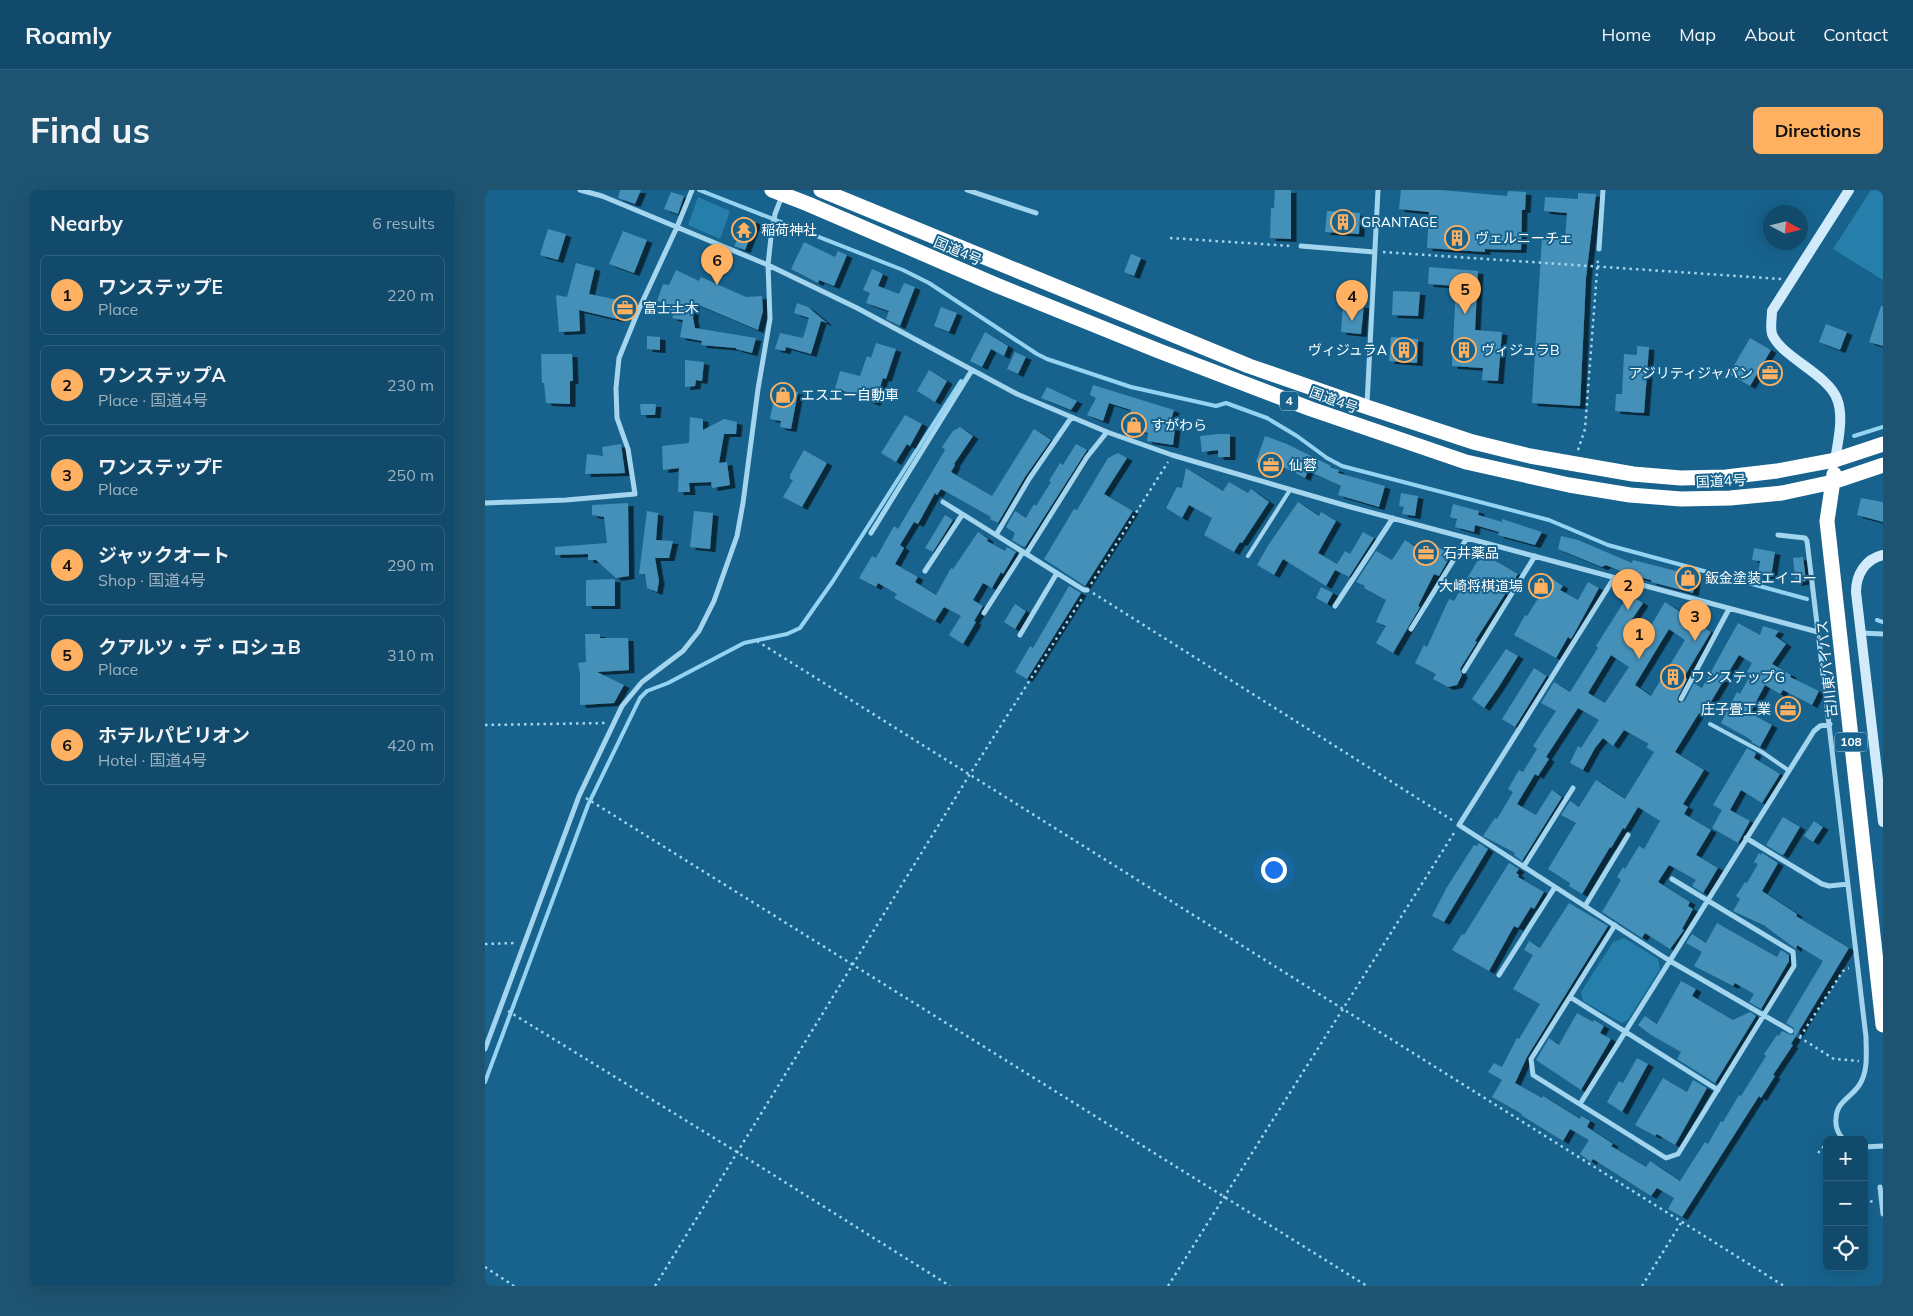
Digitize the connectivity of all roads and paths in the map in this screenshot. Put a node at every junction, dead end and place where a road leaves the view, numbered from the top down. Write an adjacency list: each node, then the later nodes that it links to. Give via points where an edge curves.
1 (580, 190): 10 (street)
2 (821, 190): 19 (highway, 国道4号 / 4, via 1249,366)
3 (967, 190): 9 (street)
4 (1379, 190): 14 (street)
5 (1603, 190): 13 (street)
6 (1849, 190): 17 (street)
7 (692, 191): 10 (street)
8 (780, 191): 15 (street); 27 (highway, 国道4号 / 4, via 996,285 1159,351 1311,409 1466,462 1569,485 1681,499 1782,493)
9 (1036, 213)
10 (677, 228): 15 (street); 30 (street, via 619,358 615,388 617,418 628,449 635,494)
11 (1170, 238): 12 (path)
12 (1301, 246): 14 (street)
13 (1599, 249): 16 (path)
14 (1374, 252): 16 (path); 19 (street)
15 (768, 266): 18 (street, via 857,308); 56 (street, via 770,320 734,545 714,601 699,631 683,651 630,694)
16 (1597, 268): 17 (path); 25 (path, via 1585,428)
17 (1793, 279): 24 (street, via 1773,311 1772,334 1837,397 1840,410)
18 (972, 370): 20 (street); 33 (street)
19 (1367, 407): 25 (highway, 国道4号 / 4, via 1473,442)
20 (1071, 418): 21 (street); 35 (street, via 1029,479)
21 (1107, 432): 23 (street); 37 (street, via 1087,457)
22 (1883, 444): 24 (highway, 国道4号 / 4)
23 (1172, 455): 28 (street); 44 (path)
24 (1835, 460): 25 (highway, 国道4号 / 4, via 1777,471 1690,478 1633,474); 27 (highway, 古川東バイパス / 108)
25 (1574, 464)
26 (1883, 465): 27 (highway, 国道4号 / 4)
27 (1833, 482): 86 (highway, 古川東バイパス / 108, via 1827,521)
28 (1290, 490): 32 (street); 39 (lane)
29 (943, 502): 31 (street)
30 (485, 503)
31 (963, 515): 35 (street); 41 (street)
32 (1393, 518): 36 (street); 45 (street)
33 (871, 533)
34 (1778, 535): 49 (street, via 1805,538 1807,541)
35 (996, 536): 37 (street)
36 (1467, 538): 40 (street); 48 (street)
37 (1025, 553): 42 (street); 47 (street)
38 (1883, 554): 50 (street, via 1866,564 1858,577 1856,592)
39 (1248, 556)
40 (1535, 556): 43 (street); 54 (street)
41 (925, 571)
42 (1057, 573): 44 (street); 52 (street)
43 (1614, 578): 46 (street); 66 (street)
44 (1087, 590): 61 (path); 66 (path)
45 (1335, 606)
46 (1729, 609): 49 (street); 55 (street)
47 (985, 613)
48 (1411, 629)
49 (1818, 632): 58 (street)
50 (1861, 632): 51 (street); 62 (street)
51 (1883, 634)
52 (1020, 635)
53 (757, 641): 61 (path)
54 (1465, 671)
55 (1681, 699)
56 (613, 723): 59 (path); 76 (street, via 579,796)
57 (1710, 724): 60 (lane)
58 (1830, 724): 60 (street, via 1813,731); 71 (street)
59 (485, 725)
60 (1789, 770): 68 (street)
61 (971, 774): 79 (path); 83 (path)
62 (1880, 777): 65 (street)
63 (1573, 788): 69 (street)
64 (586, 798): 79 (path)
65 (1883, 822)
66 (1459, 825): 69 (street); 83 (path)
67 (1628, 835): 74 (street)
68 (1746, 838): 71 (street, via 1822,884); 73 (street)
69 (1523, 866): 72 (street)
70 (1672, 879): 73 (street)
71 (1848, 884): 80 (street)
72 (1555, 887): 74 (street); 81 (street)
73 (1707, 901): 78 (street); 85 (street, via 1793,952 1794,966)
74 (1585, 906): 75 (street)
75 (1615, 925): 78 (street); 82 (street)
76 (526, 943): 77 (path); 90 (street)
77 (485, 944)
78 (1670, 961): 85 (street); 88 (street)
79 (853, 964): 98 (path); 101 (path)
80 (1858, 966): 89 (path, via 1843,971); 91 (street)
81 (1499, 974)
82 (1570, 997): 88 (street); 93 (street, via 1531,1059 1533,1075)
83 (1342, 1010): 101 (path); 103 (path)
84 (513, 1013): 98 (path)
85 (1764, 1016): 87 (street); 92 (street)
86 (1883, 1025)
87 (1791, 1031): 89 (path)
88 (1625, 1032): 92 (street); 93 (street)
89 (1800, 1037): 91 (path, via 1834,1059)
90 (485, 1049)
91 (1866, 1061): 94 (street, via 1861,1083 1838,1108 1835,1123)
92 (1718, 1090): 93 (street, via 1678,1154 1666,1158)
93 (1580, 1104)
94 (1841, 1136)
95 (1883, 1146): 97 (street)
96 (1823, 1147): 99 (path)
97 (1868, 1147)
98 (737, 1152): 106 (path); 107 (path)
99 (1818, 1153)
100 (1880, 1186): 102 (street)
101 (1225, 1196): 108 (path); 109 (path)
102 (1883, 1214)
103 (1681, 1223): 110 (path); 111 (path)
104 (485, 1267): 105 (path)
105 (514, 1286)
106 (655, 1286)
107 (950, 1286)
108 (1168, 1286)
109 (1367, 1286)
110 (1642, 1286)
111 (1784, 1286)

